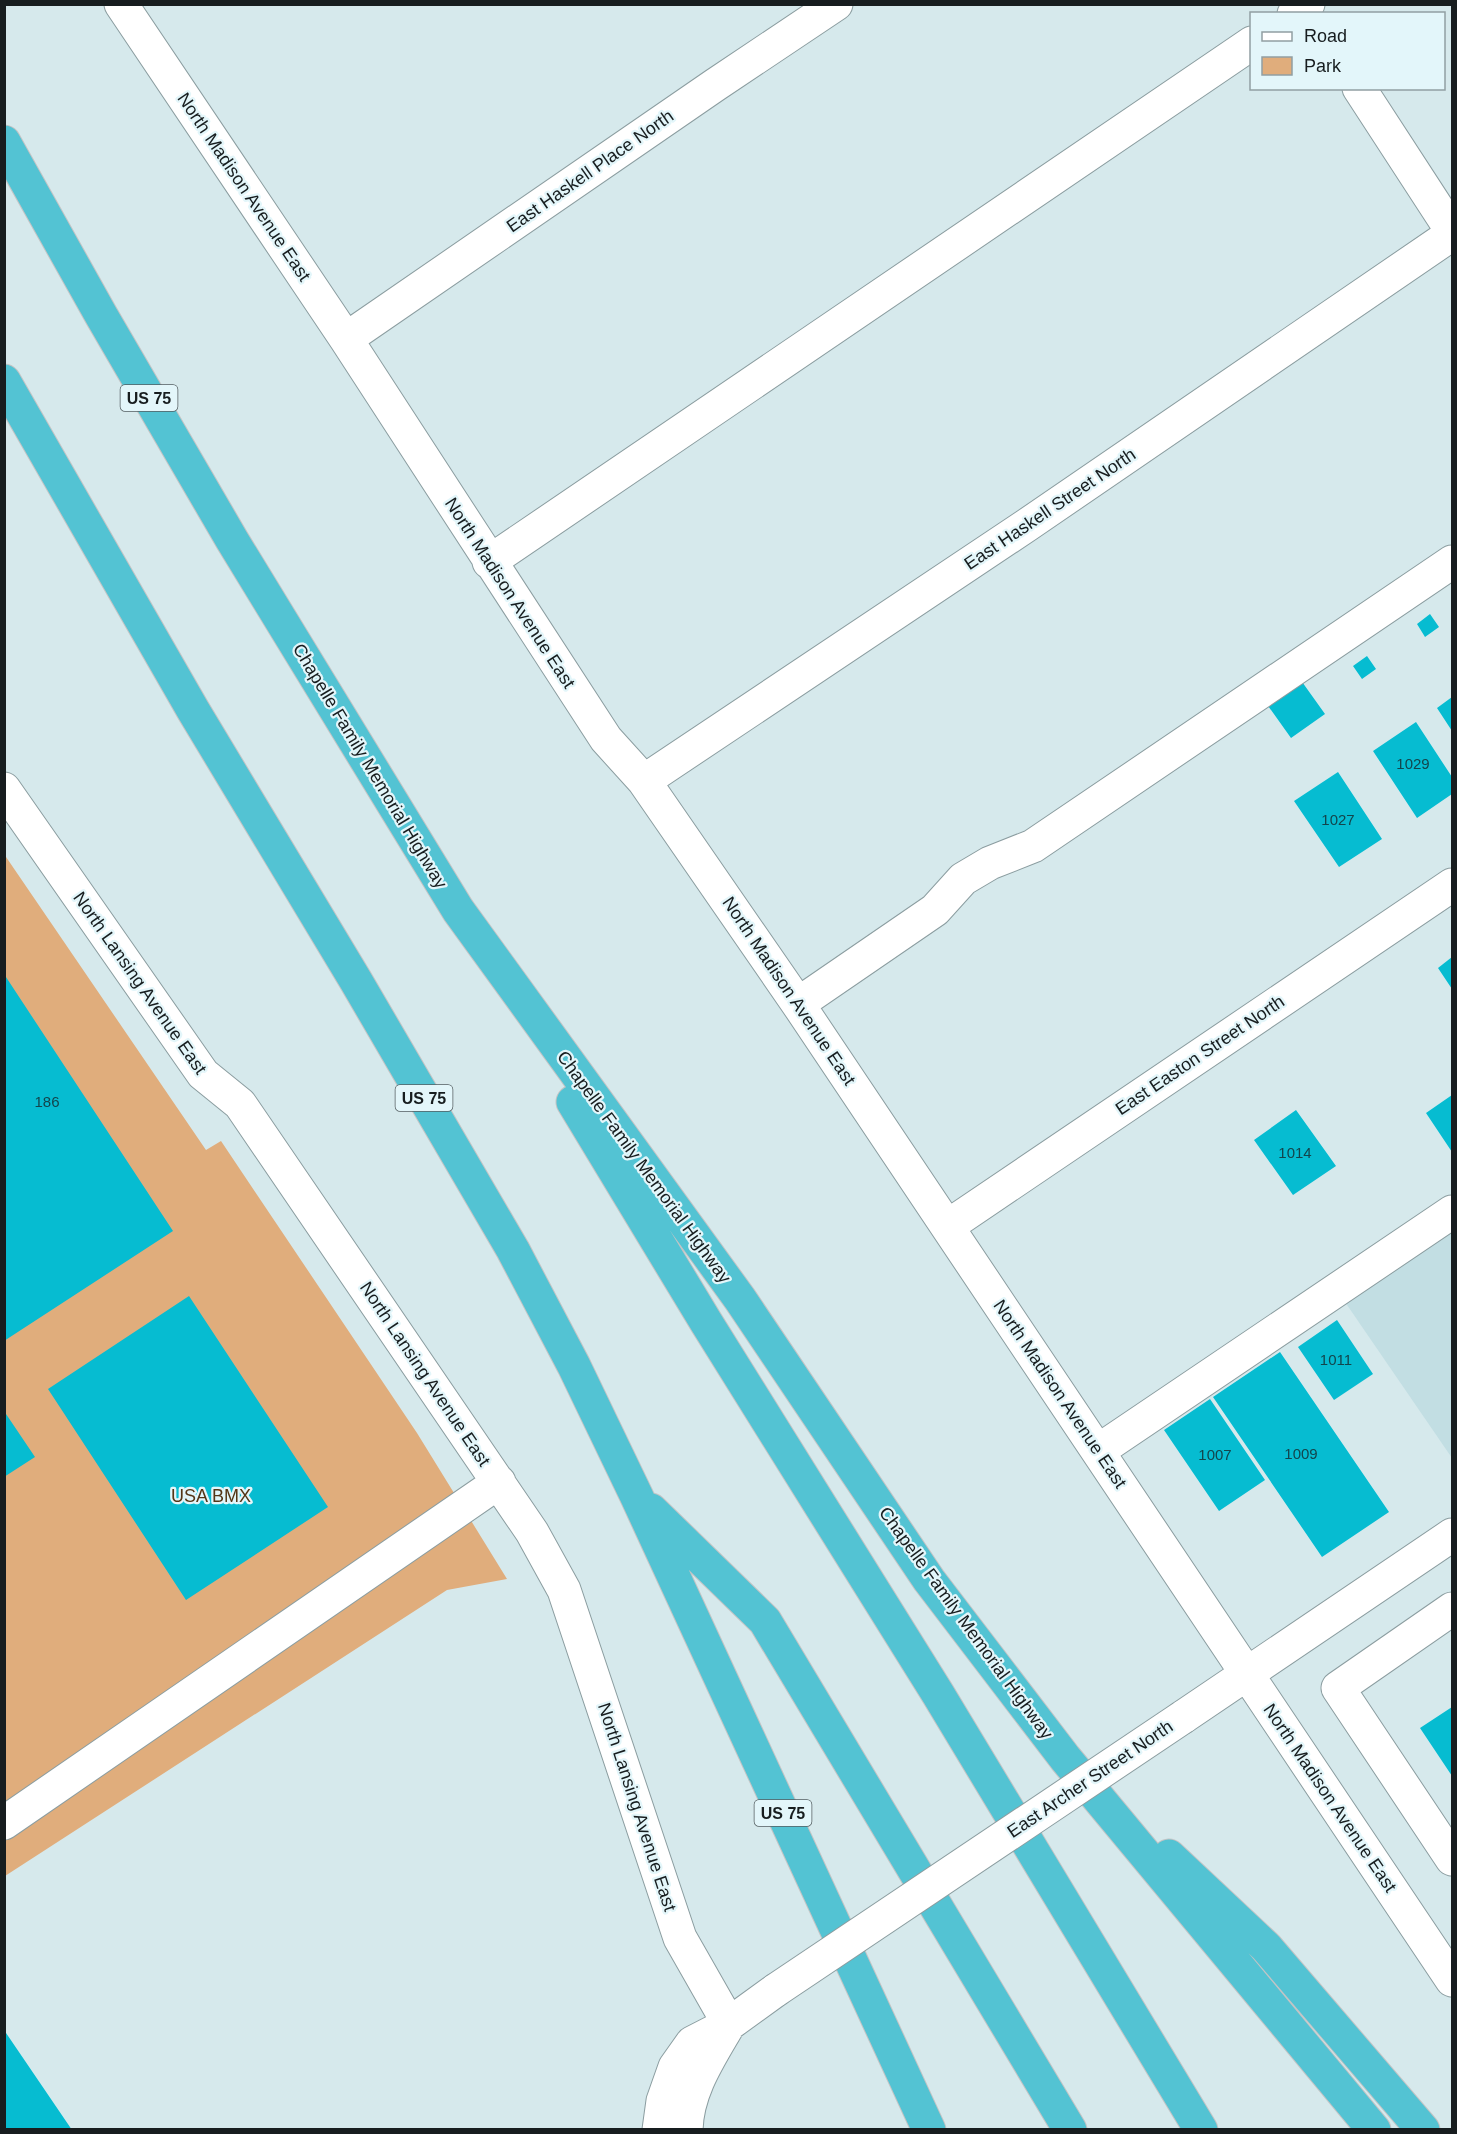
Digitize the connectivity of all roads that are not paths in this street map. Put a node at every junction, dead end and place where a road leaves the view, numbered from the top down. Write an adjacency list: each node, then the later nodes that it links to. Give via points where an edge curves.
1 (121, 4): 7 (street, North Madison Avenue East)
2 (836, 4): 7 (street, East Haskell Place North)
3 (1250, 44): 9 (street)
4 (1360, 90): 6 (street)
5 (4, 142): 14 (highway, Chapelle Family Memorial Highway / US 75, via 232,540)
6 (1452, 232): 11 (street, East Haskell Street North, via 1017,532)
7 (346, 339): 9 (street, North Madison Avenue East)
8 (4, 381): 20 (highway, US 75, via 193,710 513,1250)
9 (489, 562): 11 (street, North Madison Avenue East, via 606,739)
10 (1452, 562): 15 (street, via 1033,846 963,879 935,909)
11 (644, 781): 15 (street, North Madison Avenue East)
12 (4, 789): 19 (street, North Lansing Avenue East, via 203,1074 240,1104)
13 (1452, 885): 17 (street, East Easton Street North)
14 (458, 910): 24 (highway, Chapelle Family Memorial Highway / US 75, via 740,1299 929,1580); 33 (highway)
15 (798, 1004): 17 (street, North Madison Avenue East)
16 (1452, 1212): 18 (street)
17 (948, 1226): 18 (street, North Madison Avenue East)
18 (1098, 1451): 23 (street, North Madison Avenue East)
19 (499, 1482): 25 (street); 28 (street, North Lansing Avenue East, via 564,1590 680,1938)
20 (637, 1497): 31 (highway, US 75); 32 (highway, via 765,1621)
21 (1452, 1535): 23 (street, East Archer Street North)
22 (1452, 1609): 26 (street, via 1338,1688)
23 (1247, 1673): 27 (street, North Madison Avenue East); 28 (street, East Archer Street North, bridge)
24 (1065, 1758): 34 (highway, Chapelle Family Memorial Highway / US 75); 35 (highway, via 1266,1947)
25 (4, 1823)
26 (1450, 1852)
27 (1452, 1980)
28 (729, 2024): 29 (street, East Archer Street North, via 692,2043 675,2067 663,2101); 30 (street, East Archer Street North, via 695,2087 686,2113)
29 (659, 2130)
30 (686, 2130)
31 (930, 2130)
32 (1070, 2130)
33 (1201, 2130)
34 (1374, 2130)
35 (1423, 2130)

